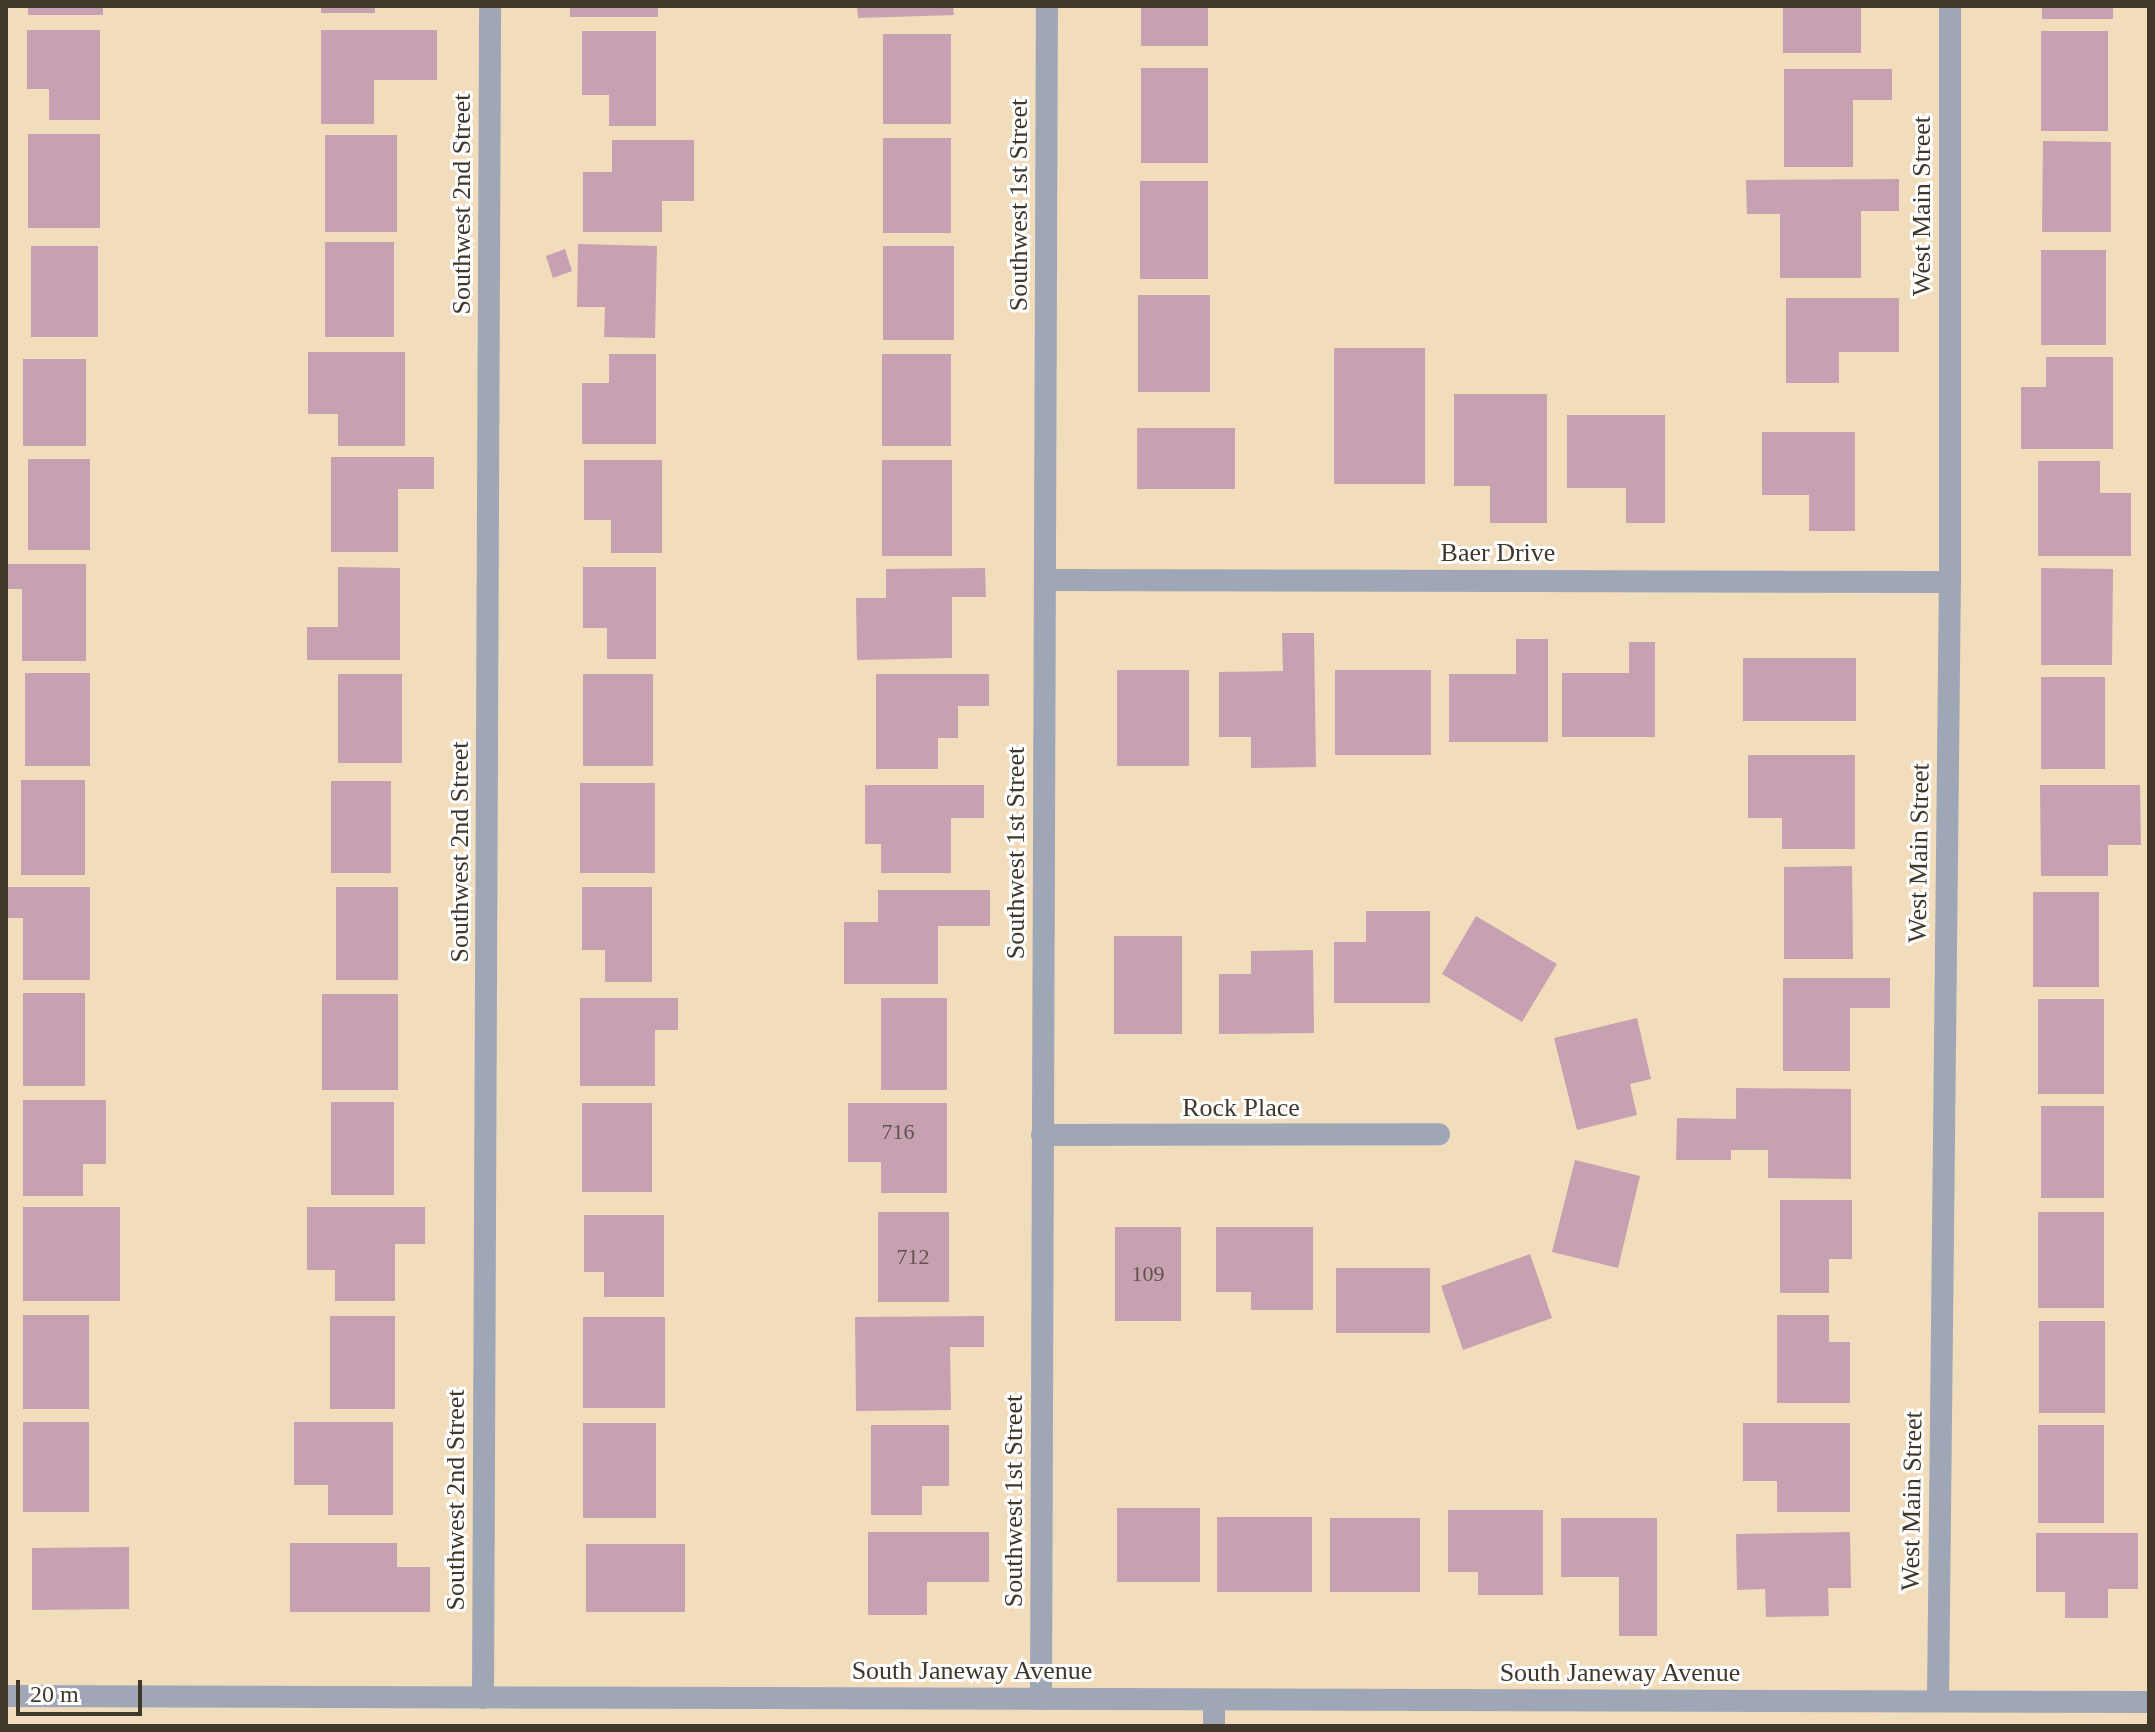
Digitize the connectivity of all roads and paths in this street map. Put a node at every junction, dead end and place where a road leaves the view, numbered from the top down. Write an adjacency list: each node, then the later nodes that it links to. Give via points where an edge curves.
1 (490, 6): 9 (street, Southwest 2nd Street)
2 (1047, 6): 4 (street, Southwest 1st Street)
3 (1950, 6): 5 (street, West Main Street)
4 (1046, 580): 5 (street, Baer Drive); 7 (street, Southwest 1st Street)
5 (1950, 582): 12 (street, West Main Street)
6 (1439, 1134): 7 (street, Rock Place)
7 (1042, 1135): 10 (street, Southwest 1st Street)
8 (6, 1696): 9 (street, South Janeway Avenue)
9 (483, 1698): 10 (street, South Janeway Avenue)
10 (1041, 1699): 11 (street, South Janeway Avenue)
11 (1214, 1701): 12 (street, South Janeway Avenue); 14 (street)
12 (1938, 1701): 13 (street, South Janeway Avenue)
13 (2149, 1702)
14 (1214, 1726)

